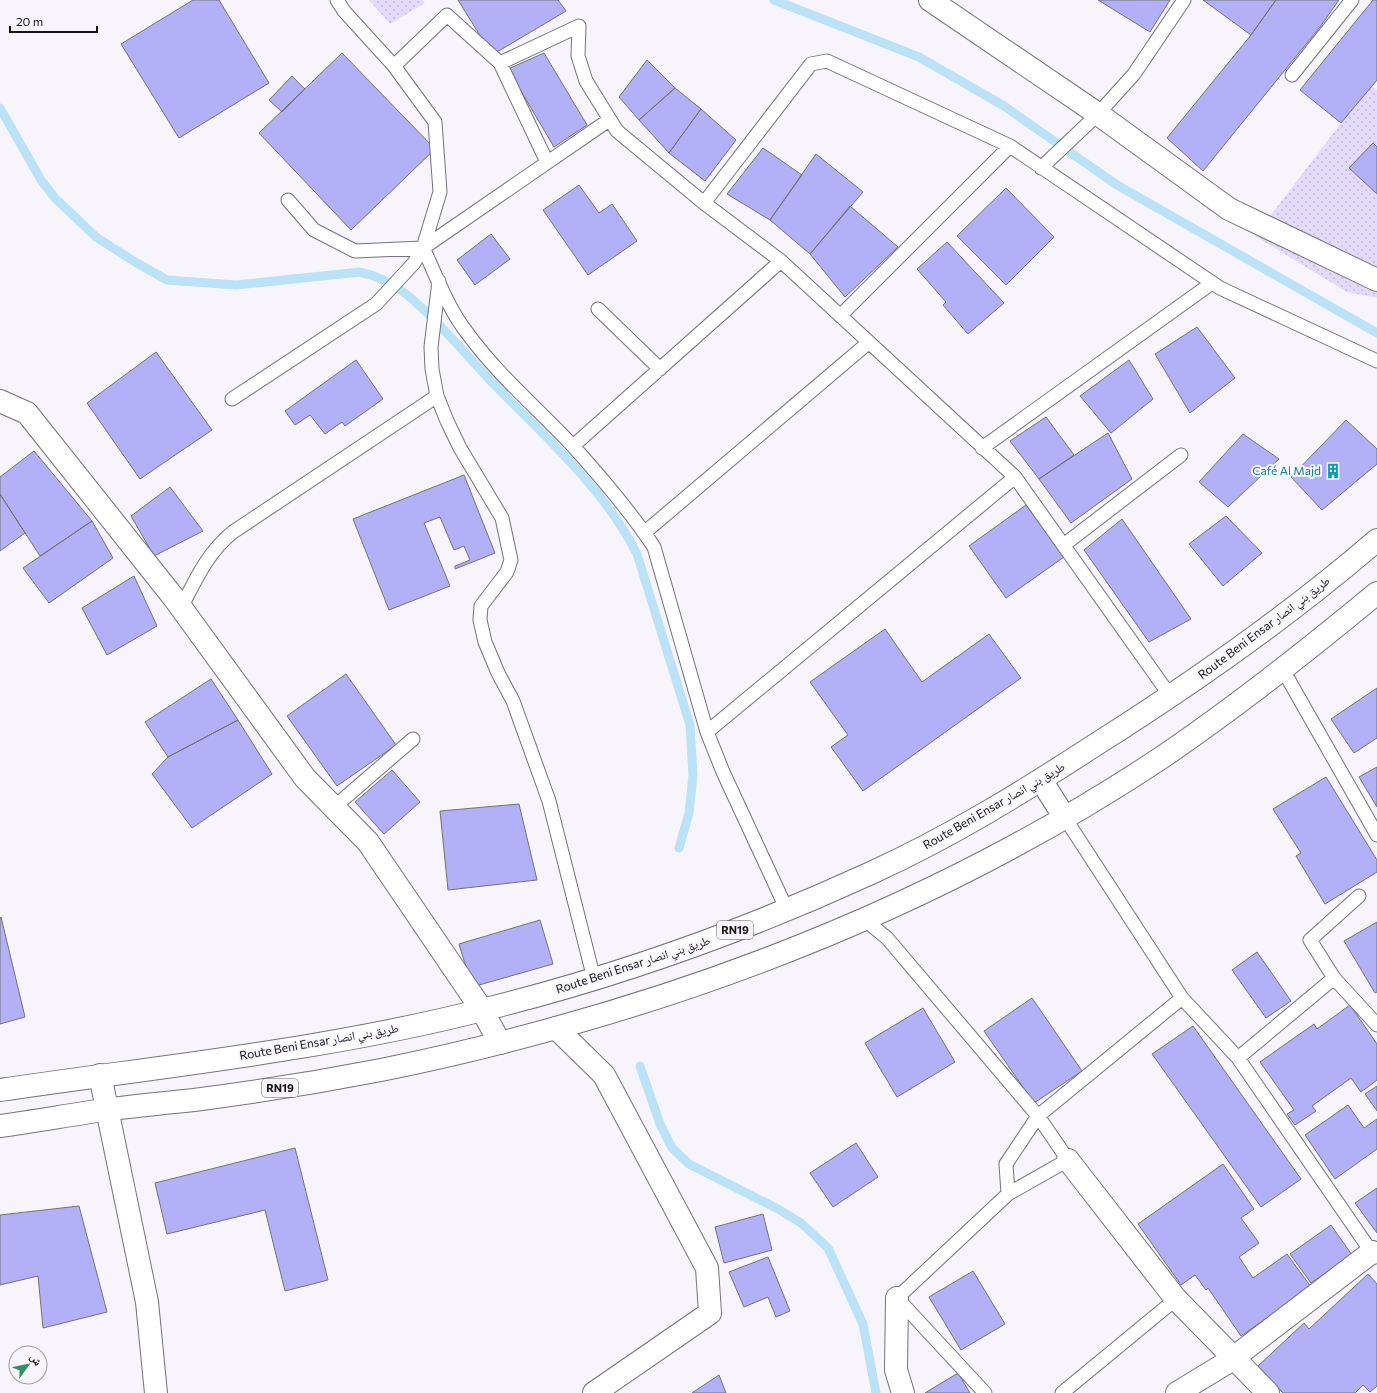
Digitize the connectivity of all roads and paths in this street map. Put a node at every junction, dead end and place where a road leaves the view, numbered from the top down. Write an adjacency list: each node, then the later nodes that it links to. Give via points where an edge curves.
1 (337, 0): 6 (lane)
2 (930, 0): 8 (main road)
3 (1184, 0): 8 (lane, via 1134,74)
4 (1352, 0): 7 (lane)
5 (500, 63): 6 (lane, via 447,15); 9 (lane, via 579,26 578,56 586,81); 11 (lane)
6 (394, 66): 15 (lane, via 435,122 440,192)
7 (1292, 75)
8 (1098, 114): 12 (lane); 17 (main road, via 1229,209)
9 (609, 120): 11 (lane); 14 (lane, via 617,131)
10 (1010, 146): 12 (lane); 14 (lane, via 827,61 811,64); 21 (lane)
11 (547, 162): 15 (lane)
12 (1045, 164): 19 (lane)
13 (288, 200): 15 (lane, via 314,230 355,251)
14 (704, 203): 16 (lane)
15 (423, 248): 18 (lane); 26 (lane, via 414,263 376,304)
16 (781, 261): 21 (lane); 24 (lane)
17 (1377, 280)
18 (439, 281): 25 (lane, via 431,347); 28 (lane, via 467,334 490,362)
19 (1212, 283): 23 (lane); 29 (lane)
20 (598, 309): 24 (lane)
21 (840, 316): 22 (lane)
22 (868, 343): 29 (lane); 32 (lane)
23 (1377, 361)
24 (660, 369): 28 (lane)
25 (437, 396): 36 (lane, via 218,543); 49 (lane, via 460,448 502,518 511,560 508,572 481,606 480,620 486,642 513,702 549,801)
26 (232, 399)
27 (0, 400): 36 (main road, via 27,413)
28 (573, 446): 32 (lane)
29 (982, 448): 31 (lane)
30 (1181, 454): 34 (lane)
31 (1015, 477): 34 (lane); 39 (lane)
32 (644, 533): 39 (lane, via 654,547)
33 (1377, 540): 38 (main road, Route Beni Ensar طريق بني انصار / RN19, via 1240,648)
34 (1065, 544): 38 (lane)
35 (1377, 594): 37 (main road, RN19)
36 (181, 608): 42 (main road, via 305,778)
37 (1283, 670): 43 (main road, RN19, via 1160,758); 44 (lane)
38 (1171, 697): 41 (main road, Route Beni Ensar طريق بني انصار / RN19)
39 (707, 732): 46 (lane)
40 (413, 739): 42 (lane)
41 (1042, 780): 43 (main road); 46 (main road, Route Beni Ensar طريق بني انصار / RN19, via 960,829 874,872)
42 (333, 808): 51 (main road, via 368,842)
43 (1065, 818): 47 (main road, RN19, via 959,875); 50 (lane)
44 (1377, 835)
45 (1359, 896): 48 (lane, via 1310,940)
46 (787, 910): 49 (main road, Route Beni Ensar طريق بني انصار / RN19, via 666,956)
47 (866, 920): 53 (main road, RN19, via 713,980); 59 (lane, via 887,938)
48 (1334, 978): 52 (lane); 55 (lane)
49 (594, 979): 51 (main road, Route Beni Ensar طريق بني انصار / RN19)
50 (1182, 998): 55 (lane); 59 (lane)
51 (482, 1010): 54 (main road); 56 (main road, Route Beni Ensar طريق بني انصار / RN19, via 355,1037 228,1059)
52 (1377, 1025)
53 (556, 1028): 54 (main road, RN19); 68 (main road, via 604,1075 707,1268 710,1313)
54 (500, 1043): 58 (main road, RN19, via 378,1070 288,1086)
55 (1238, 1058): 63 (lane)
56 (100, 1075): 57 (main road, Route Beni Ensar طريق بني انصار / RN19); 58 (main road)
57 (0, 1090)
58 (106, 1110): 60 (main road, RN19); 67 (main road, via 147,1302)
59 (1038, 1116): 61 (lane); 62 (lane, via 1006,1164)
60 (0, 1126)
61 (1068, 1160): 62 (lane); 65 (main road)
62 (1008, 1194): 64 (lane)
63 (1374, 1256): 66 (main road)
64 (897, 1298): 69 (main road, via 896,1370); 70 (lane)
65 (1176, 1299): 66 (main road); 71 (lane)
66 (1232, 1358): 72 (main road); 73 (main road)
67 (156, 1393)
68 (594, 1393)
69 (903, 1393)
70 (985, 1393)
71 (1062, 1393)
72 (1177, 1393)
73 (1268, 1393)

